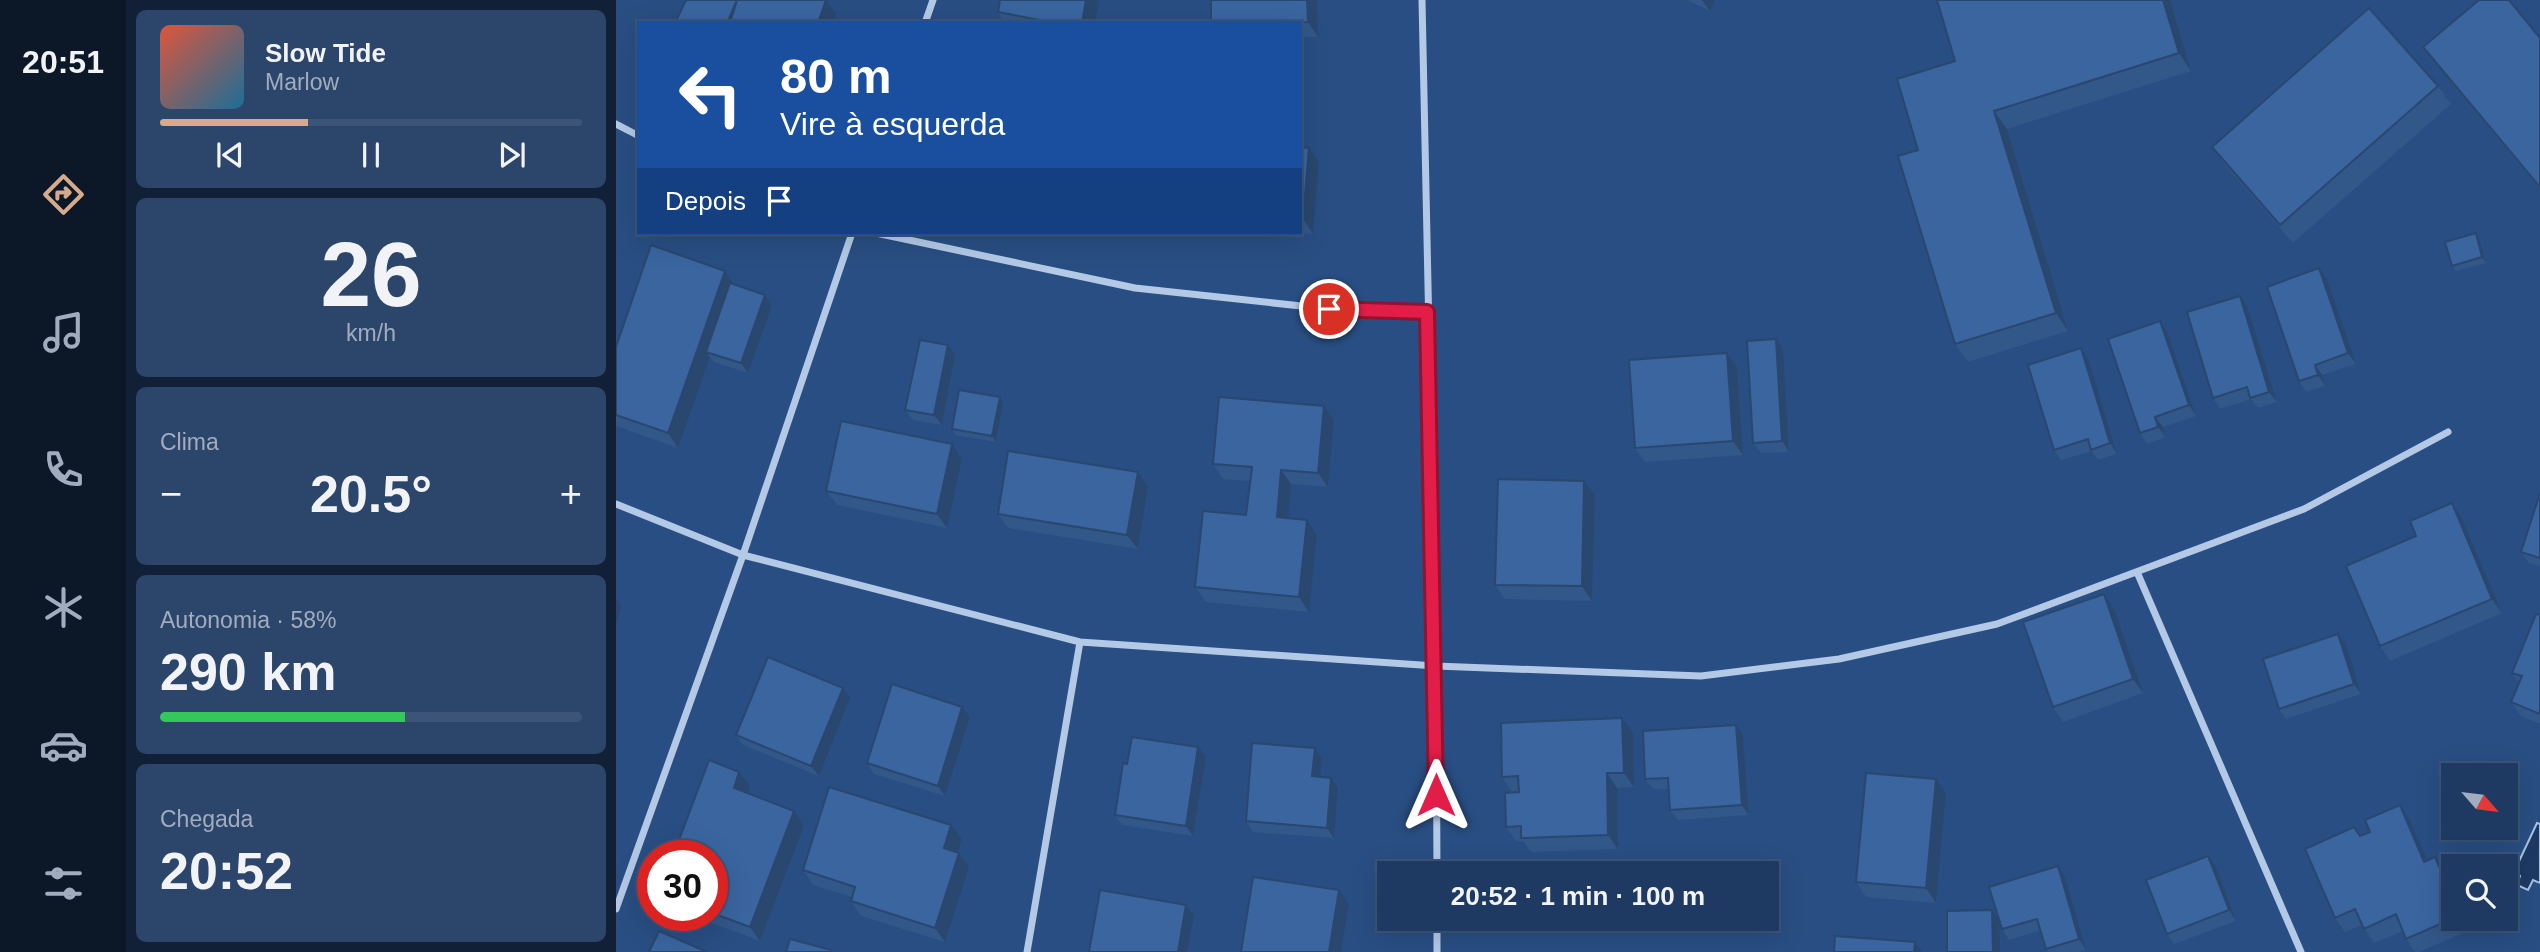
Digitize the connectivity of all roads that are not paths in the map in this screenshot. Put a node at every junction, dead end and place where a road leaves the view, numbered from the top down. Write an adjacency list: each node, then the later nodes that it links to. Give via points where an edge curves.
1 (933, 0): 3 (street)
2 (1422, 0): 8 (street)
3 (926, 21)
4 (616, 124): 5 (street)
5 (637, 135)
6 (851, 235): 11 (street)
7 (885, 235): 8 (street, via 1135,288 1329,309)
8 (1427, 312): 14 (street)
9 (2448, 432): 12 (street, via 2304,509)
10 (616, 504): 11 (street)
11 (743, 555): 13 (street); 16 (street)
12 (2137, 572): 14 (street, via 1997,624 1839,659 1772,668 1701,676); 20 (street)
13 (1080, 642): 14 (street); 18 (street)
14 (1436, 666): 15 (street)
15 (1437, 861)
16 (616, 909)
17 (1437, 931): 19 (street)
18 (1027, 952)
19 (1437, 952)
20 (2301, 952)

